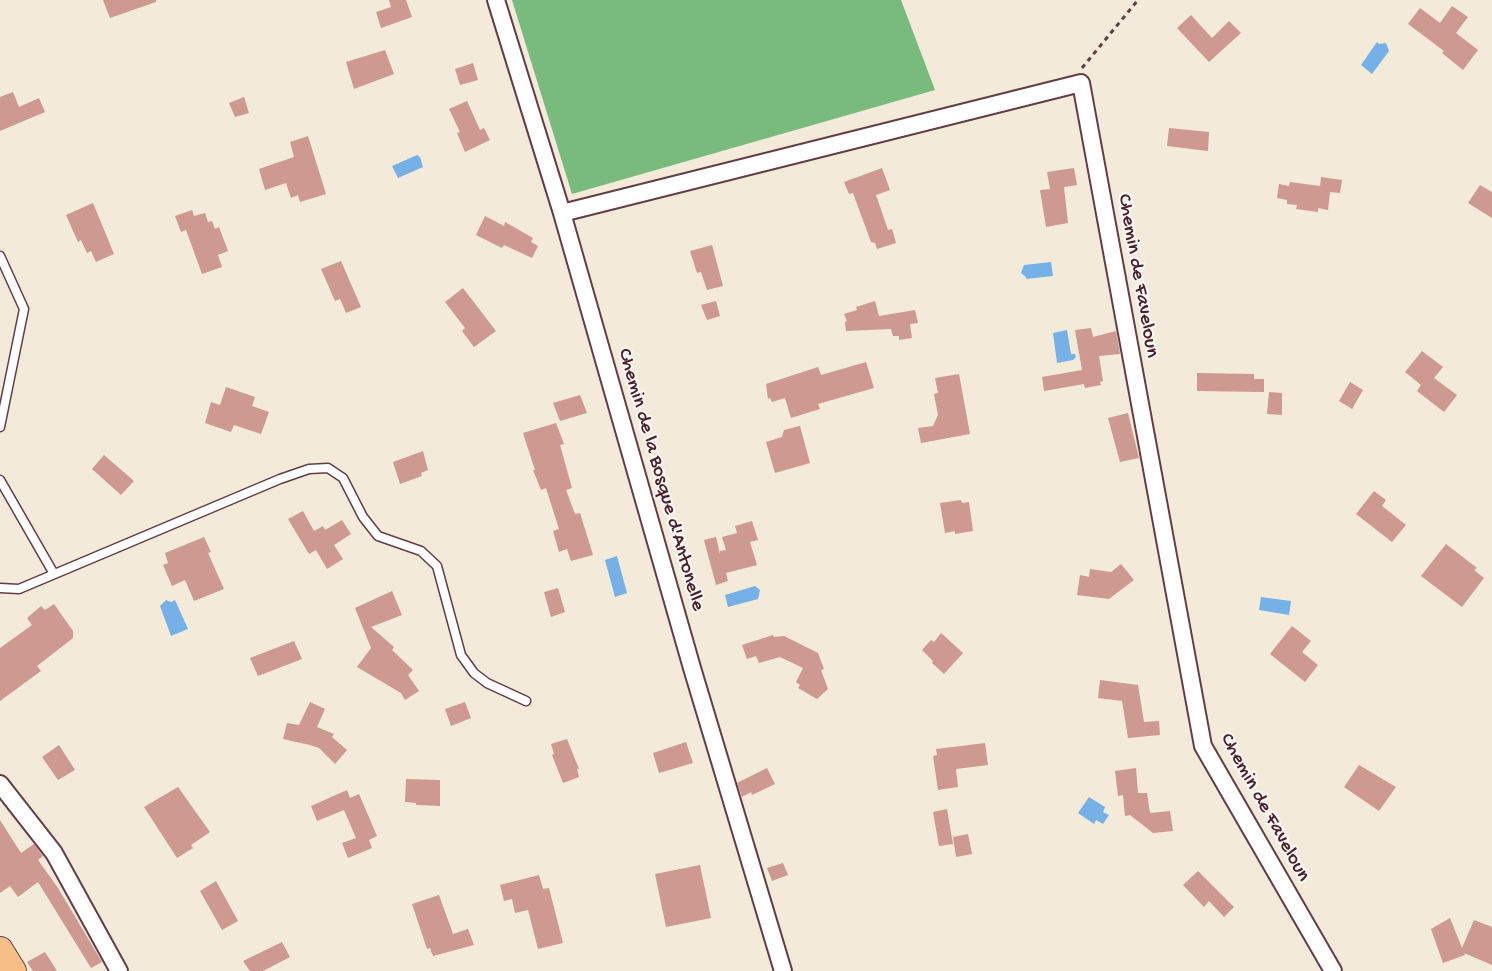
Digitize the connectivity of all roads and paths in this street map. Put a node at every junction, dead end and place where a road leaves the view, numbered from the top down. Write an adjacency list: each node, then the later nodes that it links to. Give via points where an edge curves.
1 (496, 0): 2 (street, Chemin de la Bosque d'Antonelle)
2 (562, 213): 13 (street, Chemin de la Bosque d'Antonelle); 14 (street, Chemin de Faveloun, via 1081,83 1203,746)
3 (0, 255): 4 (lane, via 24,309)
4 (0, 428)
5 (0, 480): 6 (lane)
6 (54, 574): 7 (lane, via 19,589); 8 (lane, via 280,479 328,468 343,478 363,517 378,536 421,552 437,566 461,655 474,673)
7 (0, 588)
8 (526, 701)
9 (0, 784): 12 (street, via 54,853)
10 (0, 950): 11 (main road)
11 (13, 971)
12 (119, 971)
13 (783, 971)
14 (1333, 971)

